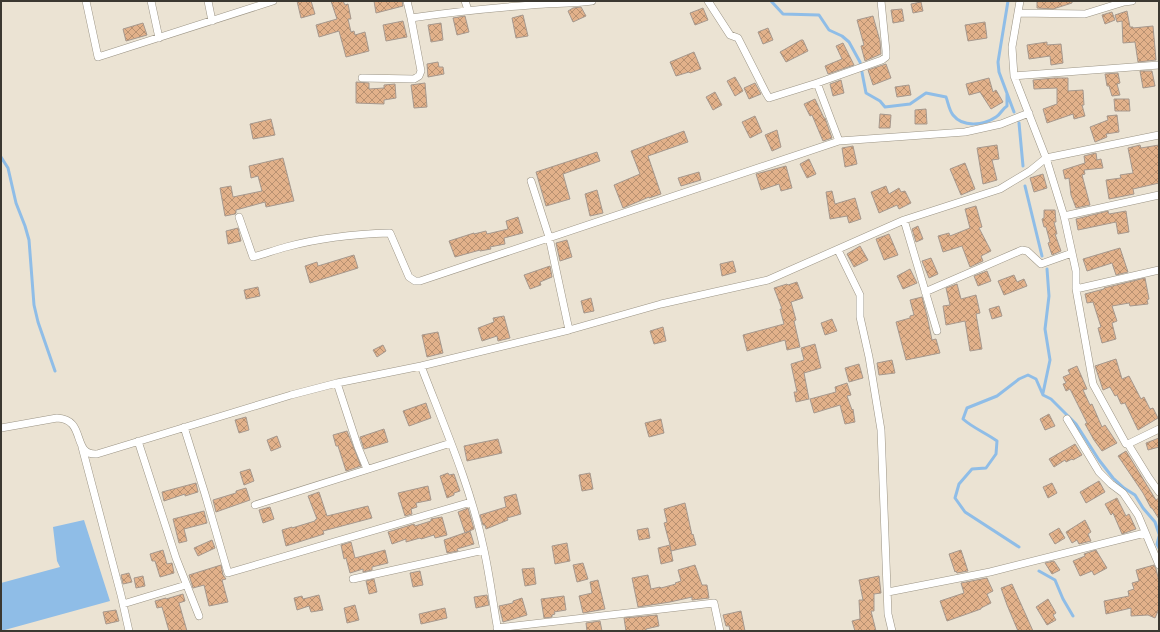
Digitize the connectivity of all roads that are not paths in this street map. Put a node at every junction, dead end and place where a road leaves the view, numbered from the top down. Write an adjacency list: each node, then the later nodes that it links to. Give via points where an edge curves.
1 (86, 1): 17 (street, via 98,57)
2 (150, 1): 17 (street)
3 (208, 1): 16 (street)
4 (273, 1): 16 (street)
5 (407, 1): 15 (street)
6 (465, 1): 13 (street)
7 (592, 1): 12 (street)
8 (708, 1): 21 (street, via 730,35 738,38 769,98)
9 (881, 1): 21 (street, via 886,57 855,71)
10 (1020, 1): 14 (street)
11 (1132, 1): 14 (street, via 1085,14)
12 (517, 3): 13 (street)
13 (468, 10): 15 (street)
14 (1018, 13): 19 (street, via 1012,47)
15 (411, 18): 20 (street, via 421,71 419,76 414,79)
16 (212, 21): 17 (street)
17 (159, 38)
18 (1159, 66): 19 (street)
19 (1014, 76): 22 (street)
20 (362, 78)
21 (817, 83): 24 (street)
22 (1029, 113): 24 (street, via 1001,124 965,132); 25 (street)
23 (1159, 134): 25 (street)
24 (839, 141): 31 (street)
25 (1046, 158): 28 (street); 30 (street, via 1010,184)
26 (531, 181): 31 (street)
27 (1159, 195): 28 (street)
28 (1064, 216): 33 (street)
29 (239, 217): 31 (street, via 253,258 314,241 390,233 409,276 415,281)
30 (904, 220): 32 (street); 36 (street)
31 (549, 238): 37 (street)
32 (838, 250): 37 (street, via 768,280 661,304); 58 (street, via 860,295 860,317 881,430)
33 (1072, 253): 35 (street); 36 (street, via 1041,264 1027,251 1022,250)
34 (1159, 270): 35 (street)
35 (1076, 289): 47 (street, via 1094,384)
36 (925, 292): 38 (street)
37 (569, 330): 39 (street)
38 (936, 331)
39 (420, 366): 40 (street); 46 (street)
40 (337, 384): 43 (street, via 291,395); 49 (street)
41 (1067, 419): 53 (street, via 1099,472 1123,493 1138,515)
42 (1, 428): 48 (street, via 64,418 72,423)
43 (184, 428): 45 (street); 51 (street, via 228,573)
44 (1159, 429): 47 (street)
45 (138, 442): 48 (street, via 92,454); 57 (street)
46 (451, 443): 49 (street); 51 (street)
47 (1128, 444): 50 (street)
48 (81, 445): 59 (street)
49 (367, 469): 52 (street)
50 (1159, 492)
51 (472, 502): 54 (street)
52 (255, 505)
53 (1145, 533): 55 (street); 58 (street, via 990,572)
54 (484, 550): 56 (street); 61 (street)
55 (1159, 565)
56 (353, 579)
57 (186, 585): 59 (street); 60 (street)
58 (888, 592): 64 (street, via 888,614)
59 (124, 604): 62 (street)
60 (198, 616)
61 (498, 630): 63 (street, via 714,604)
62 (129, 631)
63 (720, 631)
64 (892, 631)

